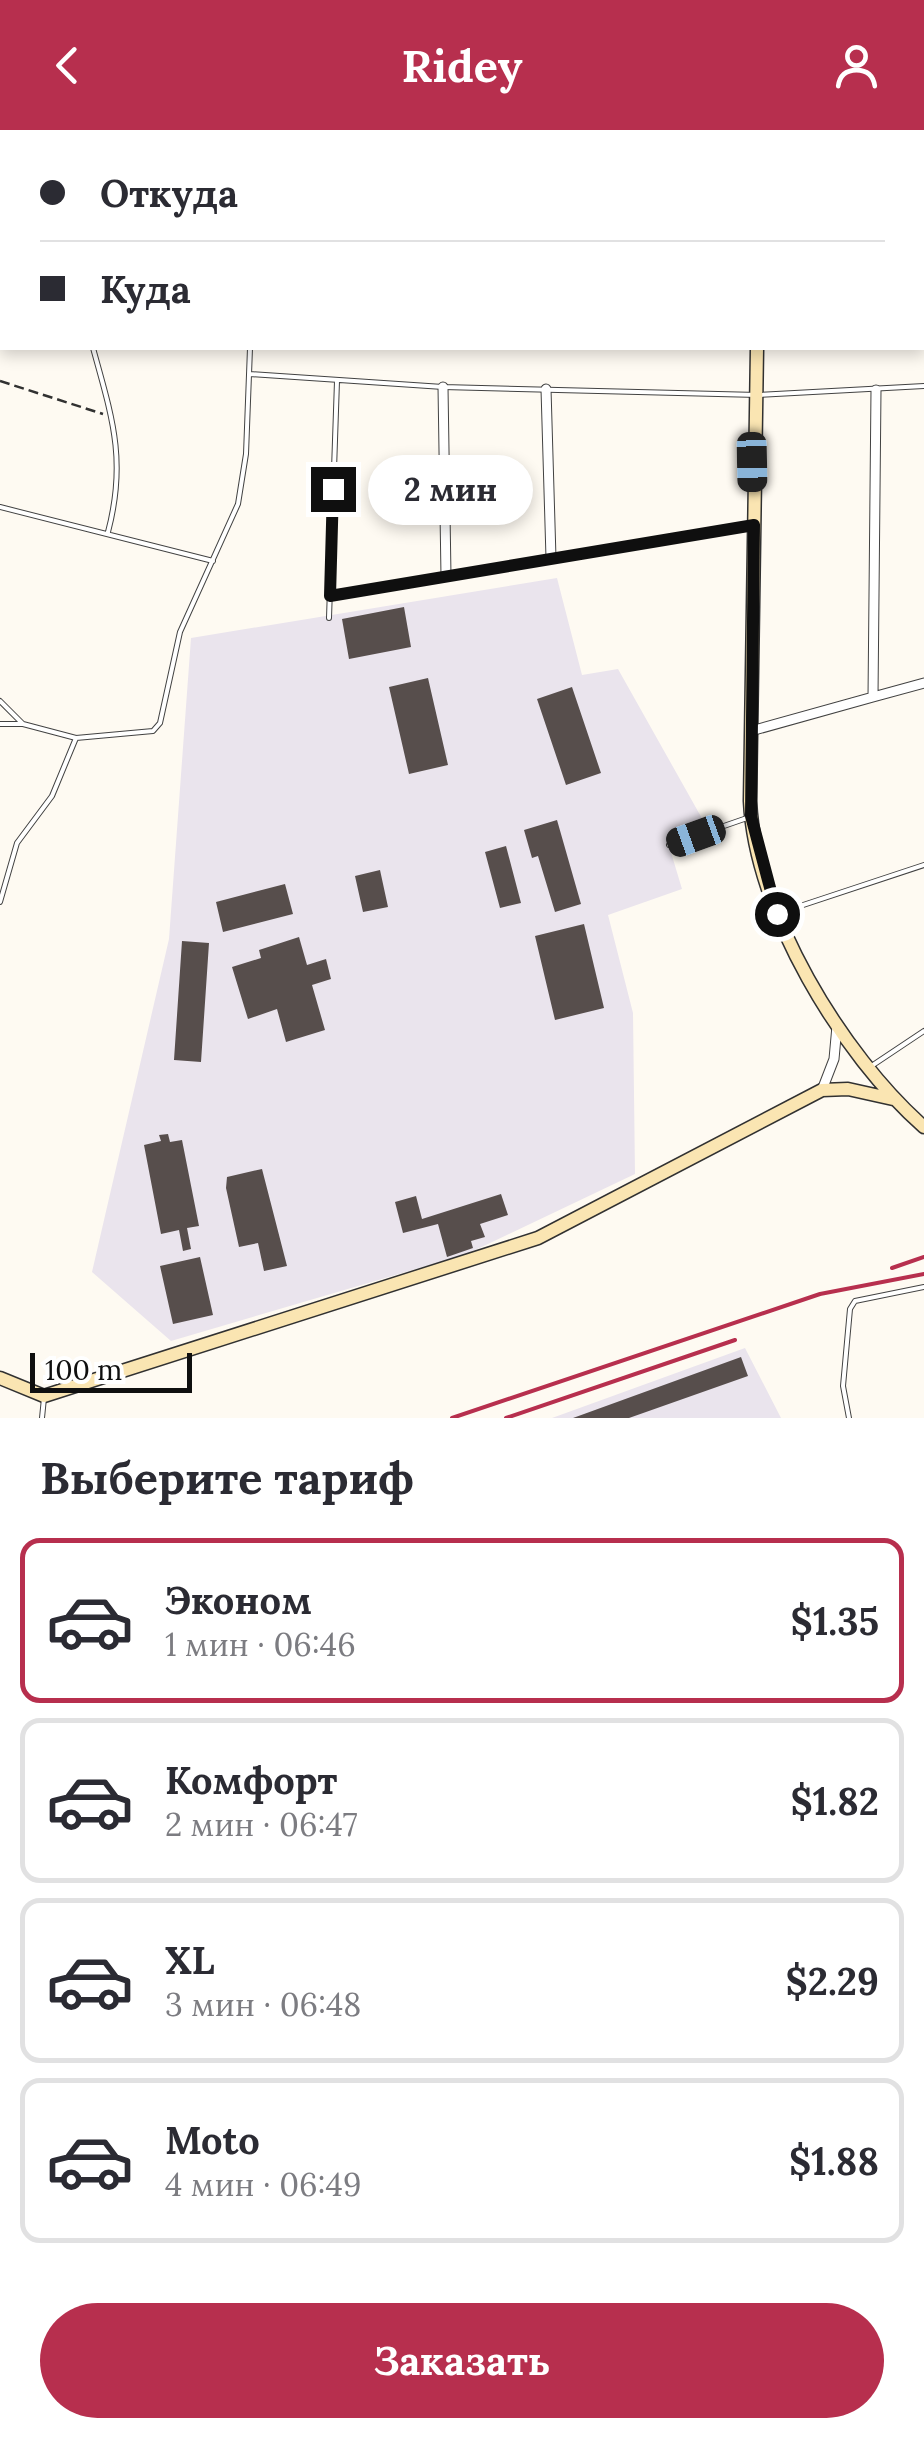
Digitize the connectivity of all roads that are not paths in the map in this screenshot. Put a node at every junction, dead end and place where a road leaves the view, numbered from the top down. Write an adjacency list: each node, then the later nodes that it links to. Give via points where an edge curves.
1 (93, 350): 13 (lane, via 120,476)
2 (250, 350): 4 (lane)
3 (757, 350): 10 (street)
4 (250, 374): 5 (lane); 15 (lane, via 238,504)
5 (337, 381): 7 (lane); 17 (lane)
6 (924, 386): 9 (lane)
7 (443, 387): 8 (lane); 16 (street)
8 (546, 389): 10 (lane); 14 (street)
9 (876, 390): 10 (lane); 20 (street)
10 (758, 395): 12 (street)
11 (0, 506): 13 (lane)
12 (754, 525): 14 (lane); 24 (street)
13 (108, 532): 15 (lane)
14 (551, 558): 16 (lane)
15 (214, 560): 25 (lane, via 180,632 160,722 153,731)
16 (446, 576): 17 (lane)
17 (330, 596): 18 (lane)
18 (329, 618)
19 (924, 683): 20 (street)
20 (872, 697): 24 (street)
21 (0, 700): 23 (lane)
22 (0, 724): 23 (lane)
23 (23, 724): 25 (lane)
24 (752, 731): 26 (street)
25 (76, 738): 29 (lane, via 52,796 16,843)
26 (751, 816): 27 (lane); 30 (street)
27 (669, 846)
28 (924, 864): 30 (lane)
29 (0, 902)
30 (777, 914): 31 (street)
31 (837, 1025): 33 (street); 34 (street)
32 (924, 1031): 33 (lane)
33 (867, 1069): 35 (street)
34 (822, 1090): 35 (street); 39 (street, via 538,1238)
35 (893, 1099): 36 (street)
36 (924, 1126)
37 (924, 1288): 41 (lane, via 856,1301 850,1308 842,1386)
38 (0, 1378): 39 (street)
39 (44, 1396): 40 (lane)
40 (42, 1418)
41 (850, 1418)

